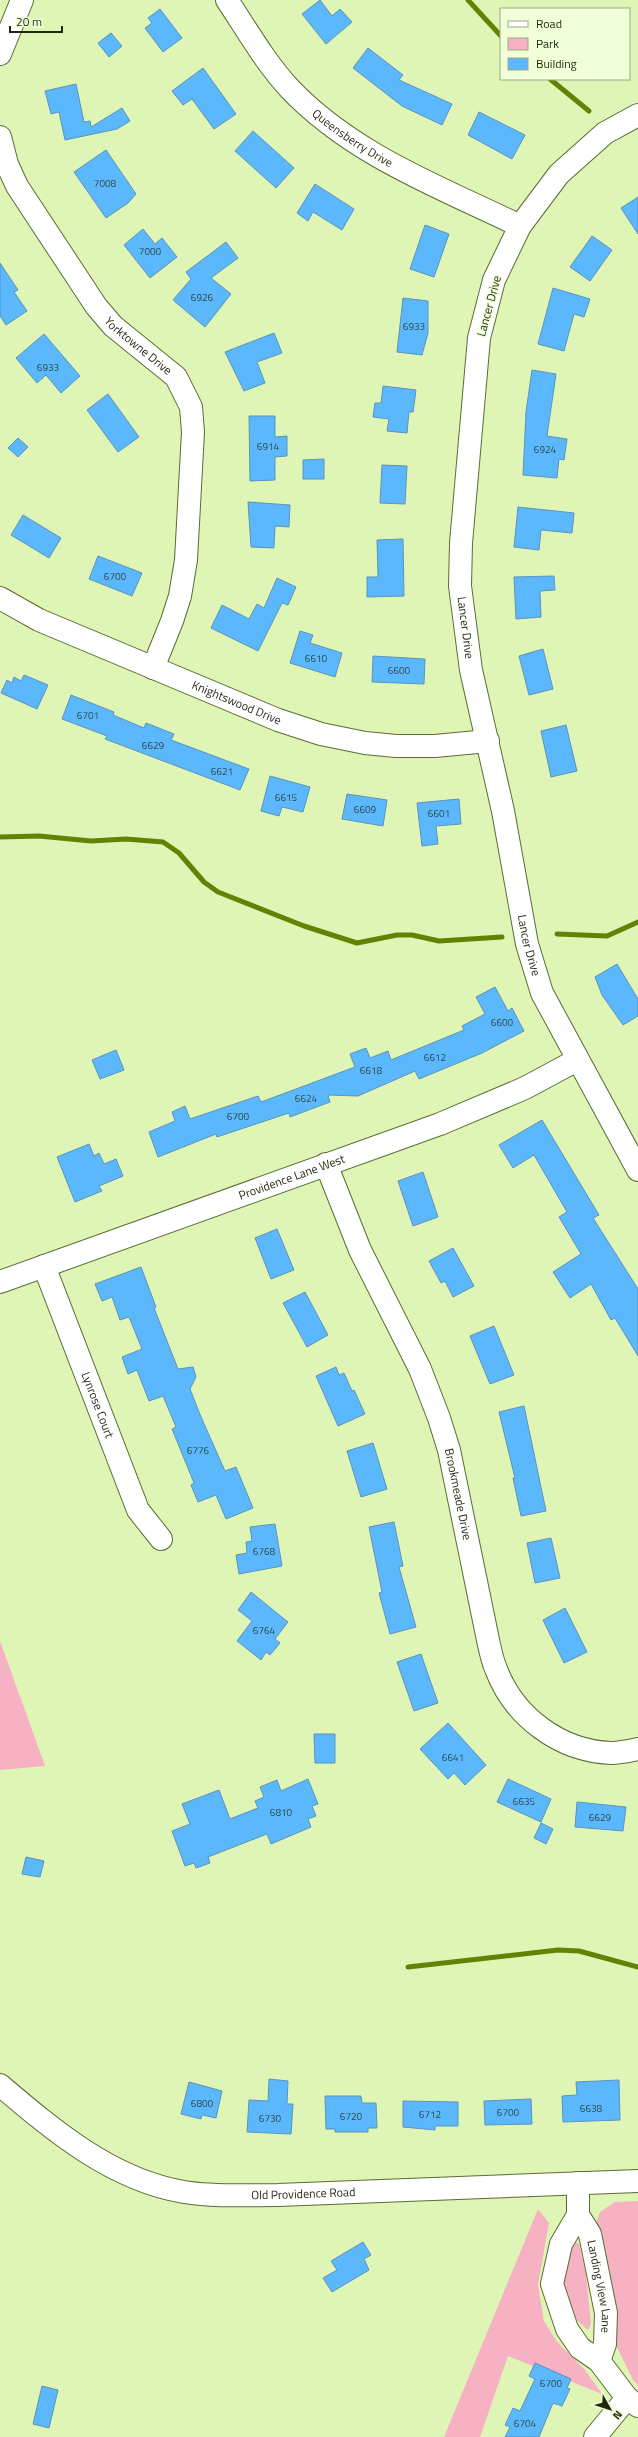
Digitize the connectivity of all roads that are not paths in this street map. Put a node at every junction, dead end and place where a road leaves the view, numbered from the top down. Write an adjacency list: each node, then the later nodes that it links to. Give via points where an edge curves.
1 (22, 0): 3 (street)
2 (227, 0): 6 (street, Queensberry Drive, via 280,77 334,128 378,157)
3 (0, 54)
4 (638, 114): 6 (street, Lancer Drive, via 605,133 559,174)
5 (0, 137): 8 (street, Yorktowne Drive, via 7,164 17,186 96,306 119,331 176,377 191,407 193,432 186,560 180,596)
6 (520, 226): 9 (street, Lancer Drive, via 494,280 479,338 460,543 464,630)
7 (0, 598): 8 (street, Knightswood Drive, via 39,620)
8 (153, 668): 9 (street, Knightswood Drive, via 278,720 321,734 396,746 435,746)
9 (488, 741): 10 (street, Lancer Drive, via 527,944 542,993)
10 (577, 1060): 11 (street, Providence Lane West, via 526,1088 440,1124); 12 (street, Lancer Drive)
11 (326, 1164): 13 (street, Providence Lane West); 16 (street, Brookmeade Drive, via 360,1250 420,1369 439,1418 449,1450 488,1640 496,1669 508,1693 534,1723 552,1736 572,1745 612,1753)
12 (638, 1170)
13 (44, 1266): 14 (street, Providence Lane West); 15 (street, Lynrose Court, via 138,1510)
14 (0, 1282)
15 (161, 1539)
16 (638, 1750)
17 (0, 2085): 19 (street, Old Providence Road, via 81,2150 99,2161 129,2175 184,2192 227,2196 278,2195)
18 (638, 2181): 19 (street, Old Providence Road)
19 (578, 2183): 20 (street)
20 (578, 2215): 21 (street, Landing View Lane, via 590,2234 606,2313 605,2344); 21 (street, via 561,2244 552,2284 567,2328 580,2348)
21 (600, 2361): 22 (street)
22 (632, 2402): 23 (street)
23 (594, 2437)

